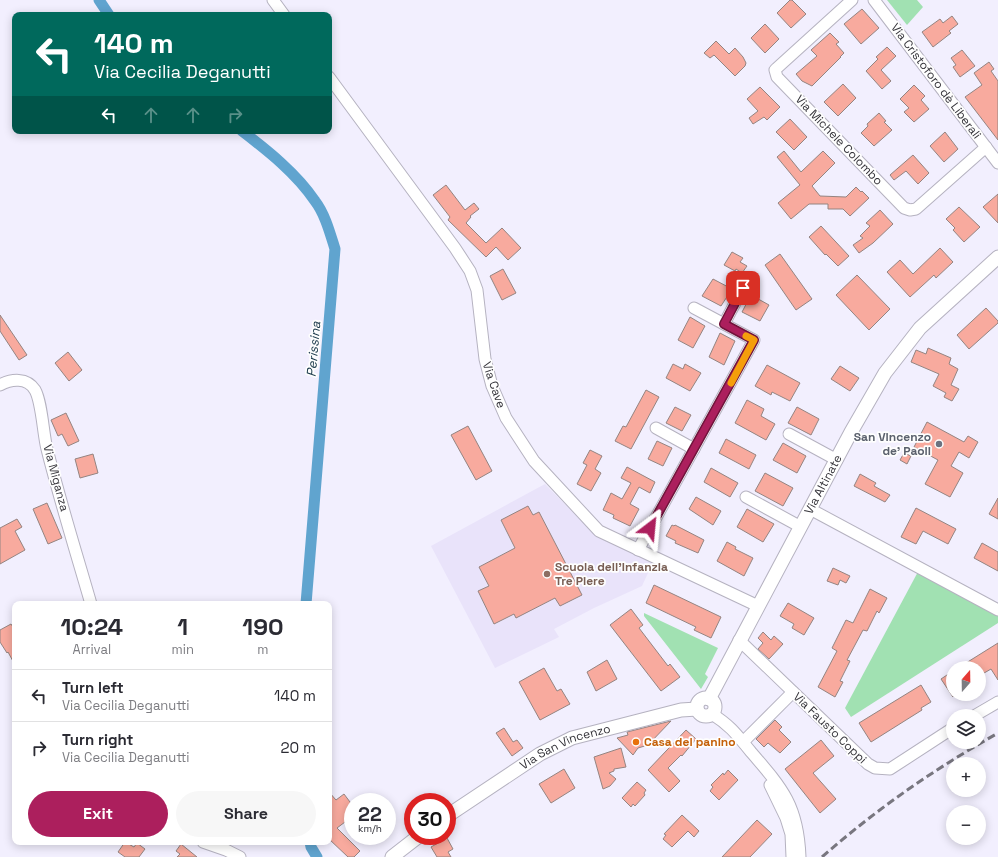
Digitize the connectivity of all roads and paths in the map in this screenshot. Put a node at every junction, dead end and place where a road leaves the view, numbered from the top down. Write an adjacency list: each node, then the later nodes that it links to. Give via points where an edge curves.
1 (273, 0): 4 (street)
2 (852, 0): 6 (street, Via Michele Colombo, via 775,70 777,77 904,208 916,209)
3 (874, 0): 6 (street, Via Cristoforo dè Liberali)
4 (282, 12)
5 (332, 81): 20 (street, Via Cave, via 470,271 477,290 488,370 506,418 526,450 599,531)
6 (986, 147): 7 (street, Via Cristoforo dè Liberali)
7 (998, 163)
8 (998, 257): 16 (street, Via Altinate, via 931,318 907,344 885,373)
9 (743, 288): 11 (street)
10 (694, 308): 11 (street)
11 (724, 324): 15 (street, via 754,340)
12 (0, 386): 21 (street, Via Miganza, via 8,381 21,380 36,391 47,448)
13 (656, 428): 15 (street)
14 (789, 434): 16 (street)
15 (694, 449): 20 (street)
16 (836, 460): 18 (street, Via Altinate)
17 (746, 497): 19 (street)
18 (810, 509): 19 (street, Via Altinate); 23 (street)
19 (801, 527): 22 (street, Via Altinate)
20 (638, 550): 22 (street, Via Cave)
21 (90, 601)
22 (758, 606): 24 (street, Via Altinate)
23 (998, 610)
24 (740, 640): 25 (street, Via Fausto Coppi); 26 (street, Via Altinate)
25 (792, 692): 31 (street, Via Fausto Coppi, via 875,768 890,769); 32 (street)
26 (709, 699): 28 (street, via 700,700); 30 (street, via 715,706)
27 (998, 702): 29 (street)
28 (697, 709): 30 (street, via 701,715); 34 (street, Via San Vincenzo, via 682,710 572,738 540,754)
29 (986, 709)
30 (712, 714): 32 (street)
31 (946, 733)
32 (744, 741): 33 (street)
33 (751, 751): 39 (street, via 786,818 791,834); 40 (street, via 788,800 798,829)
34 (456, 810)
35 (212, 845): 37 (street)
36 (407, 845): 38 (street)
37 (240, 857)
38 (392, 857)
39 (792, 857)
40 (800, 857)

